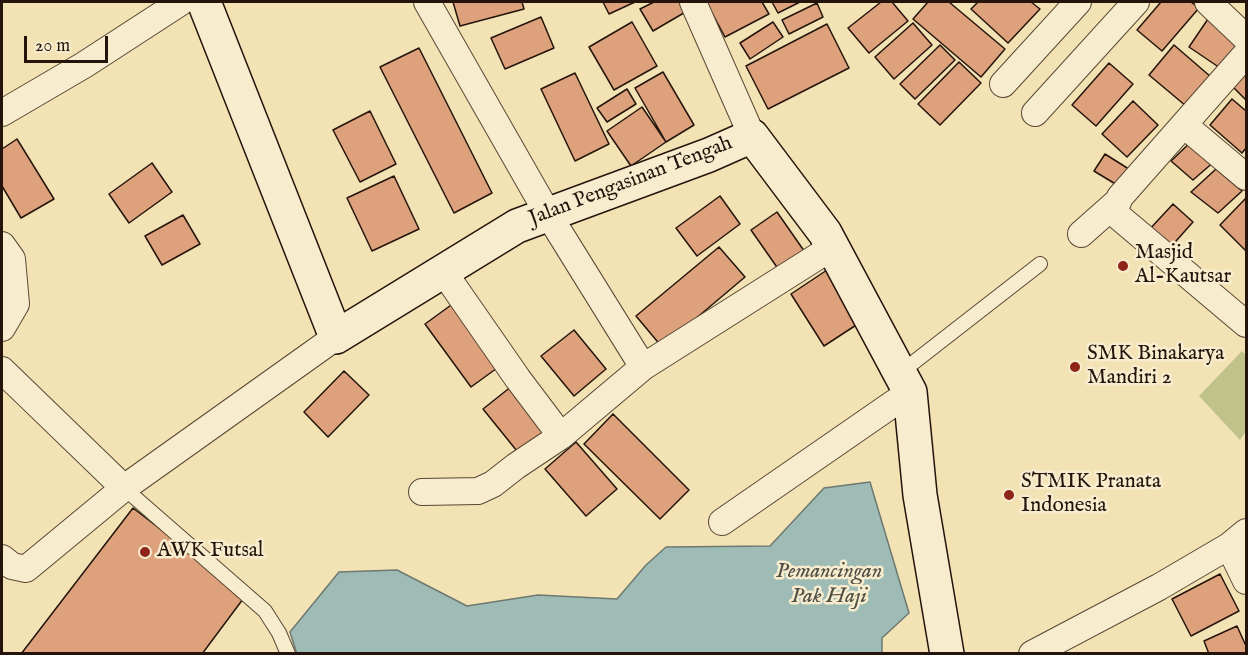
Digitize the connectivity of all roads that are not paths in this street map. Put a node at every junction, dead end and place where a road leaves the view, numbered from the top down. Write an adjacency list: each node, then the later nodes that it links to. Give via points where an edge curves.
1 (181, 2): 11 (street)
2 (204, 2): 25 (street)
3 (427, 2): 17 (street)
4 (693, 2): 14 (street)
5 (1078, 2): 10 (street)
6 (1136, 2): 12 (street)
7 (1208, 2): 8 (street)
8 (1246, 38)
9 (1246, 54): 13 (street)
10 (1003, 84)
11 (2, 113)
12 (1035, 113)
13 (1184, 125): 15 (street); 16 (street)
14 (752, 136): 17 (street, Jalan Pengasinan Tengah); 20 (street, Jalan Pengasinan Tengah, via 825,233)
15 (1246, 177)
16 (1116, 203): 18 (street); 23 (street, via 1119,217)
17 (548, 214): 22 (street, Jalan Pengasinan Tengah, via 517,226); 26 (street)
18 (1082, 234)
19 (2, 245): 24 (street, via 12,259 16,304)
20 (831, 248): 26 (street); 28 (street, Jalan Pengasinan Tengah)
21 (1040, 264): 28 (lane)
22 (443, 271): 25 (street, Jalan Pengasinan Tengah); 29 (street)
23 (1246, 324)
24 (2, 328)
25 (336, 338): 30 (street)
26 (643, 367): 29 (street)
27 (2, 370): 30 (street)
28 (905, 383): 32 (street); 37 (street, Jalan Pengasinan Tengah)
29 (561, 436): 31 (street, via 478,491)
30 (124, 488): 34 (street, via 26,569 12,566); 36 (lane, via 265,611)
31 (422, 492)
32 (722, 522)
33 (1238, 539): 35 (street); 38 (street, via 1159,587)
34 (2, 558)
35 (1246, 581)
36 (288, 654)
37 (947, 654)
38 (1032, 654)

